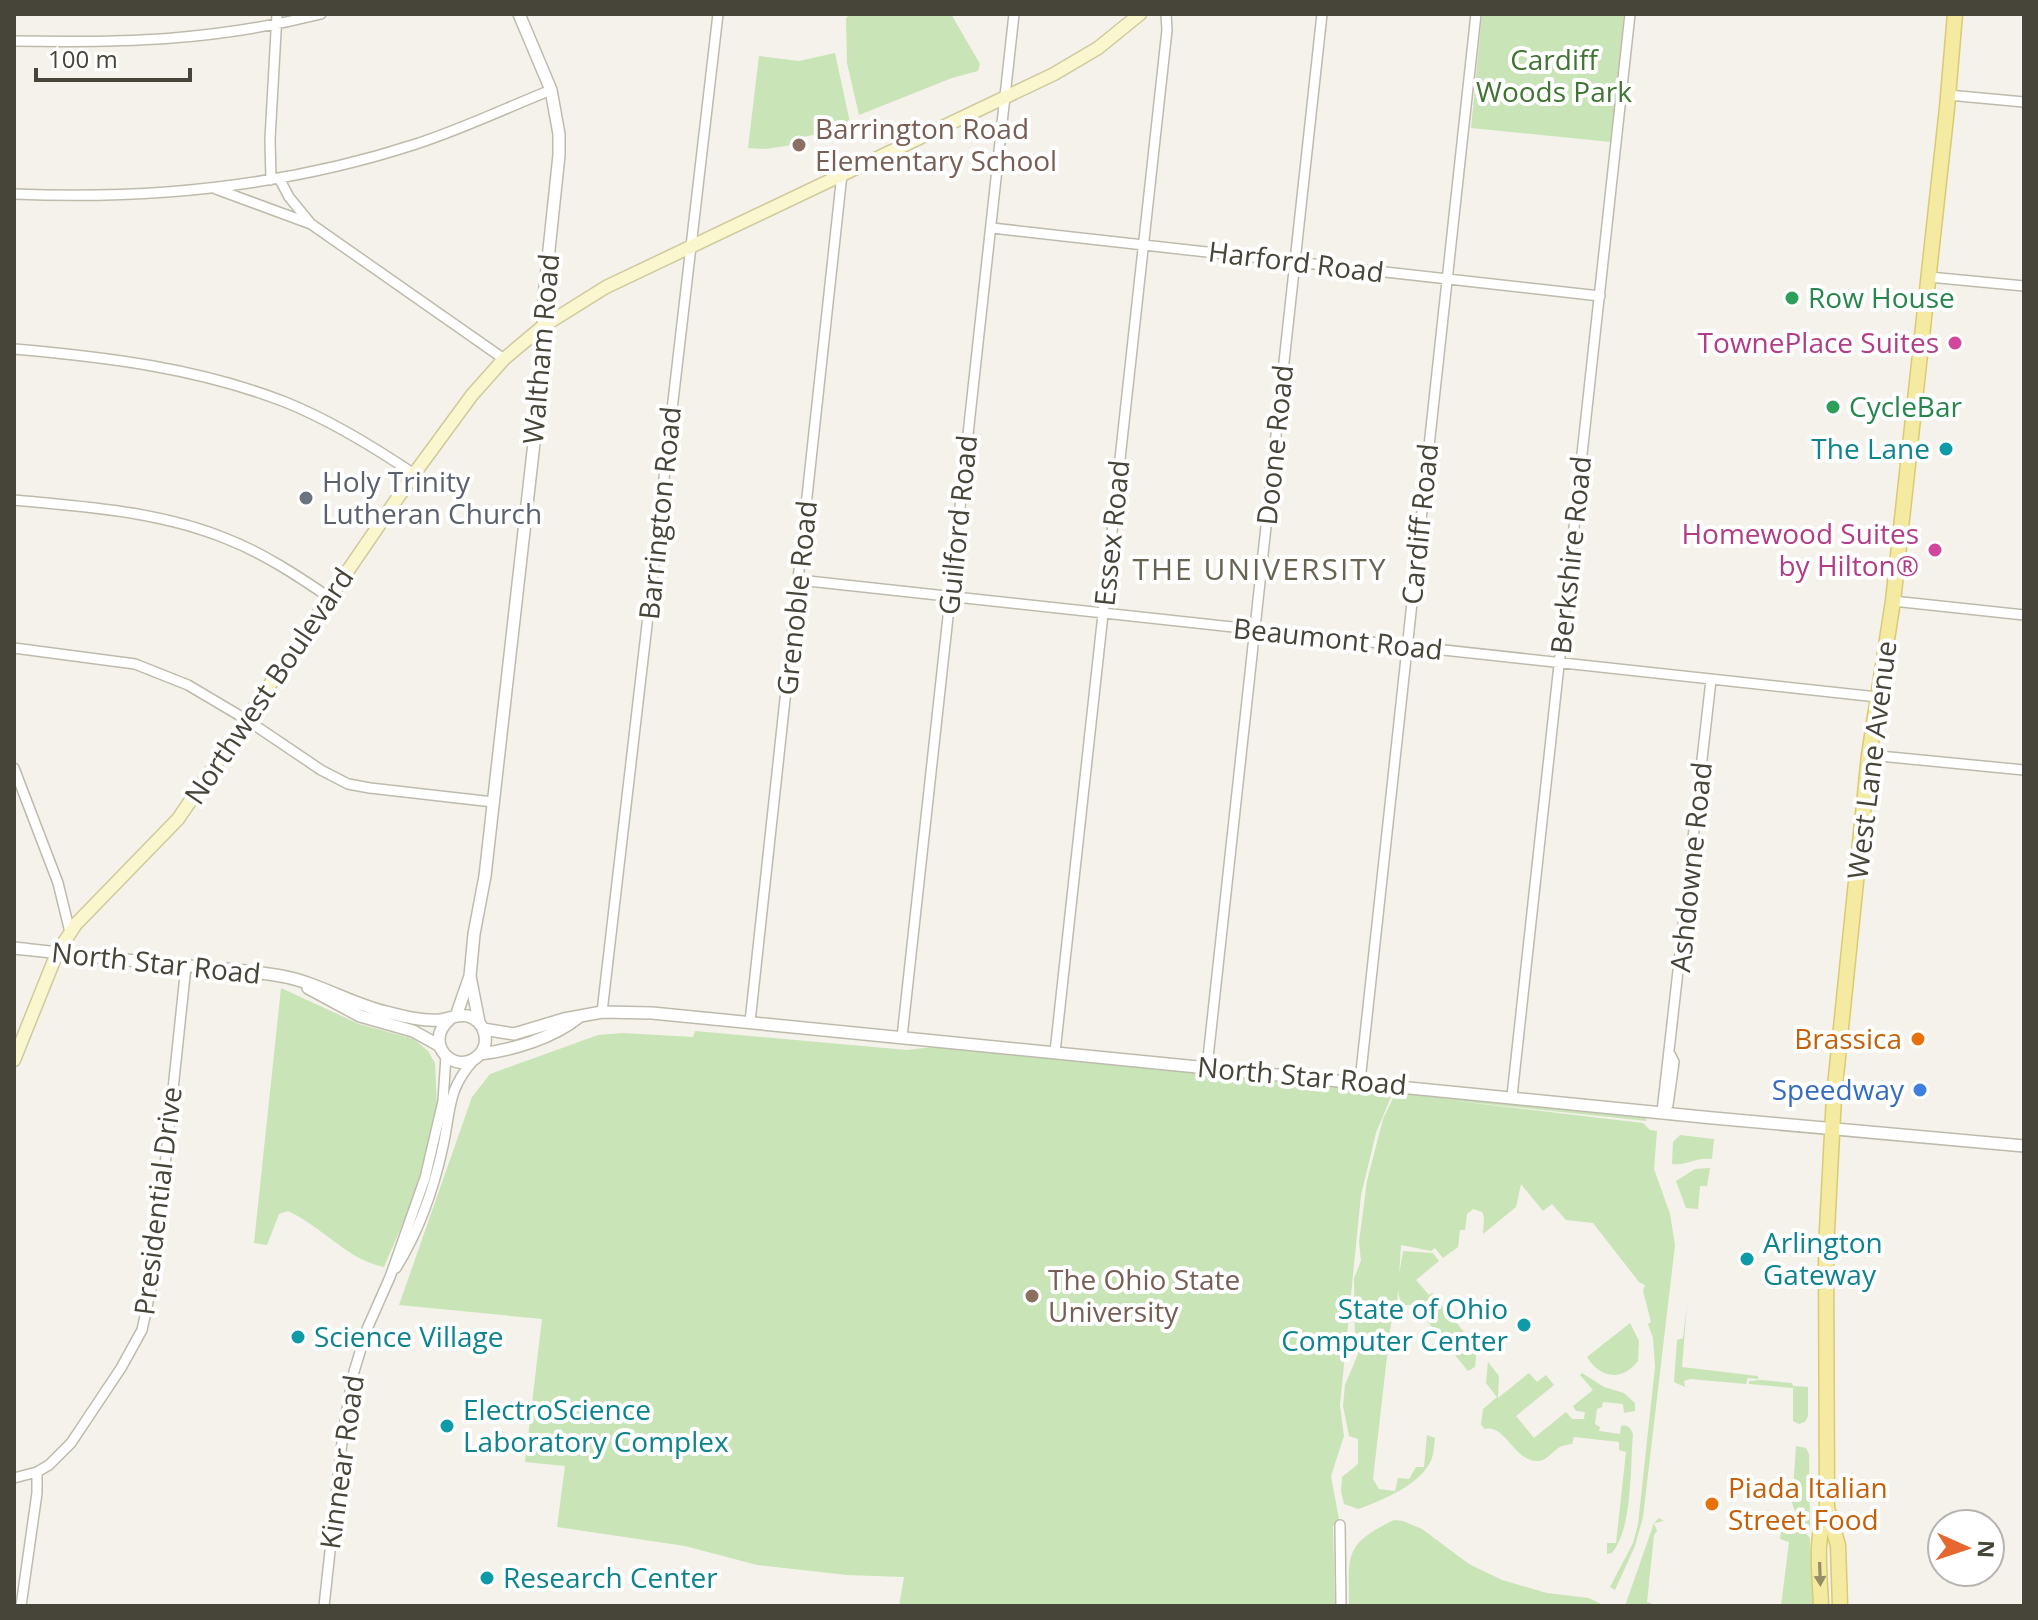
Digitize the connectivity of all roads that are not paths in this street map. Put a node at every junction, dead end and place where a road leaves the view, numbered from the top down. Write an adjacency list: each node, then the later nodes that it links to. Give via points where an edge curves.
1 (321, 14): 11 (street)
2 (519, 14): 13 (street, Waltham Road)
3 (718, 14): 24 (street, Barrington Road)
4 (1014, 14): 15 (street, Guilford Road)
5 (1140, 14): 15 (main road, Northwest Boulevard, via 1098,48)
6 (1166, 14): 23 (street, Essex Road)
7 (1322, 14): 25 (street, Doone Road)
8 (1476, 14): 27 (street, Cardiff Road)
9 (1630, 14): 29 (street, Berkshire Road)
10 (1955, 14): 14 (main road, West Lane Avenue)
11 (277, 19): 12 (street, via 224,34 159,41); 18 (street, via 271,128)
12 (14, 41)
13 (551, 90): 18 (street, via 416,144); 30 (street, Waltham Road, via 559,155)
14 (1948, 95): 16 (street); 26 (main road, West Lane Avenue)
15 (1005, 98): 17 (main road, Northwest Boulevard); 22 (street, Guilford Road)
16 (2024, 102)
17 (842, 174): 24 (main road, Northwest Boulevard); 35 (street, Grenoble Road)
18 (275, 179): 19 (street); 21 (street)
19 (212, 188): 20 (street); 21 (street)
20 (14, 194)
21 (311, 224): 32 (street)
22 (992, 228): 23 (street, Harford Road); 36 (street, Guilford Road)
23 (1143, 245): 25 (street, Harford Road); 39 (street, Essex Road)
24 (690, 246): 30 (main road, Northwest Boulevard, via 606,287); 59 (street, Barrington Road)
25 (1295, 261): 27 (street, Harford Road); 41 (street, Doone Road)
26 (1929, 277): 28 (street); 38 (main road, West Lane Avenue)
27 (1446, 279): 29 (street, Harford Road); 42 (street, Cardiff Road)
28 (2024, 286)
29 (1600, 296): 44 (street, Berkshire Road)
30 (542, 327): 32 (main road, Northwest Boulevard); 52 (street, Waltham Road, via 542,372)
31 (14, 349): 33 (street, via 152,364 286,402)
32 (504, 359): 33 (main road, Northwest Boulevard)
33 (414, 474): 37 (main road, Northwest Boulevard)
34 (14, 500): 37 (street, via 141,514 183,525 228,539)
35 (799, 580): 36 (street, Beaumont Road); 62 (street, Grenoble Road)
36 (950, 596): 39 (street, Beaumont Road); 64 (street, Guilford Road)
37 (330, 598): 47 (main road, Northwest Boulevard)
38 (1893, 601): 40 (street); 46 (main road, West Lane Avenue)
39 (1102, 613): 41 (street, Beaumont Road); 66 (street, Essex Road)
40 (2024, 615)
41 (1255, 630): 42 (street, Beaumont Road); 69 (street, Doone Road)
42 (1407, 646): 44 (street, Beaumont Road); 70 (street, Cardiff Road)
43 (14, 648): 47 (street, via 135,664 188,685)
44 (1559, 663): 45 (street, Beaumont Road); 71 (street, Berkshire Road)
45 (1711, 680): 46 (street, Beaumont Road); 72 (street, Ashdowne Road)
46 (1877, 697): 48 (main road, West Lane Avenue)
47 (247, 720): 52 (street, via 348,784); 53 (main road, Northwest Boulevard, via 178,819)
48 (1869, 755): 50 (street); 73 (main road, West Lane Avenue)
49 (14, 768): 51 (street)
50 (2024, 770)
51 (18, 786): 53 (street, via 58,883)
52 (493, 802): 57 (street, Waltham Road)
53 (70, 932): 55 (main road, Northwest Boulevard)
54 (14, 948): 55 (street, North Star Road)
55 (57, 953): 56 (street, North Star Road); 68 (main road, Northwest Boulevard)
56 (186, 966): 58 (street, North Star Road); 76 (street, Presidential Drive, via 147,1313 129,1357 71,1443)
57 (470, 976): 61 (street, Waltham Road); 63 (street, Waltham Road)
58 (298, 981): 61 (street, North Star Road, via 379,1011 419,1019); 65 (street, North Star Road, via 360,1016 413,1031)
59 (602, 1012): 60 (street, North Star Road); 62 (street, North Star Road)
60 (579, 1017): 63 (street, North Star Road, via 514,1034); 67 (street, North Star Road, via 555,1033)
61 (453, 1018): 63 (street, via 468,1016); 65 (street, via 440,1031)
62 (750, 1022): 64 (street, North Star Road)
63 (481, 1026): 67 (street, via 485,1042)
64 (902, 1037): 66 (street, North Star Road)
65 (443, 1051): 67 (street, via 460,1062); 75 (street, Kinnear Road, via 443,1101 435,1143)
66 (1055, 1052): 69 (street, North Star Road)
67 (477, 1057): 75 (street, Kinnear Road, via 456,1081 433,1184 419,1224)
68 (14, 1060)
69 (1207, 1067): 70 (street, North Star Road)
70 (1360, 1081): 71 (street, North Star Road)
71 (1512, 1096): 72 (street, North Star Road)
72 (1665, 1113): 73 (street, North Star Road)
73 (1832, 1129): 74 (street, North Star Road); 78 (main road, West Lane Avenue, via 1826,1249)
74 (2024, 1146)
75 (390, 1277): 81 (street, Kinnear Road, via 367,1329 349,1394)
76 (37, 1472): 77 (street, Presidential Drive); 80 (street)
77 (14, 1478)
78 (1827, 1508): 83 (main road, West Lane Avenue, one-way to 83, via 1818,1542); 84 (main road, West Lane Avenue, via 1838,1545)
79 (1340, 1525): 82 (street)
80 (21, 1606)
81 (324, 1606)
82 (1341, 1606)
83 (1821, 1606)
84 (1840, 1606)

